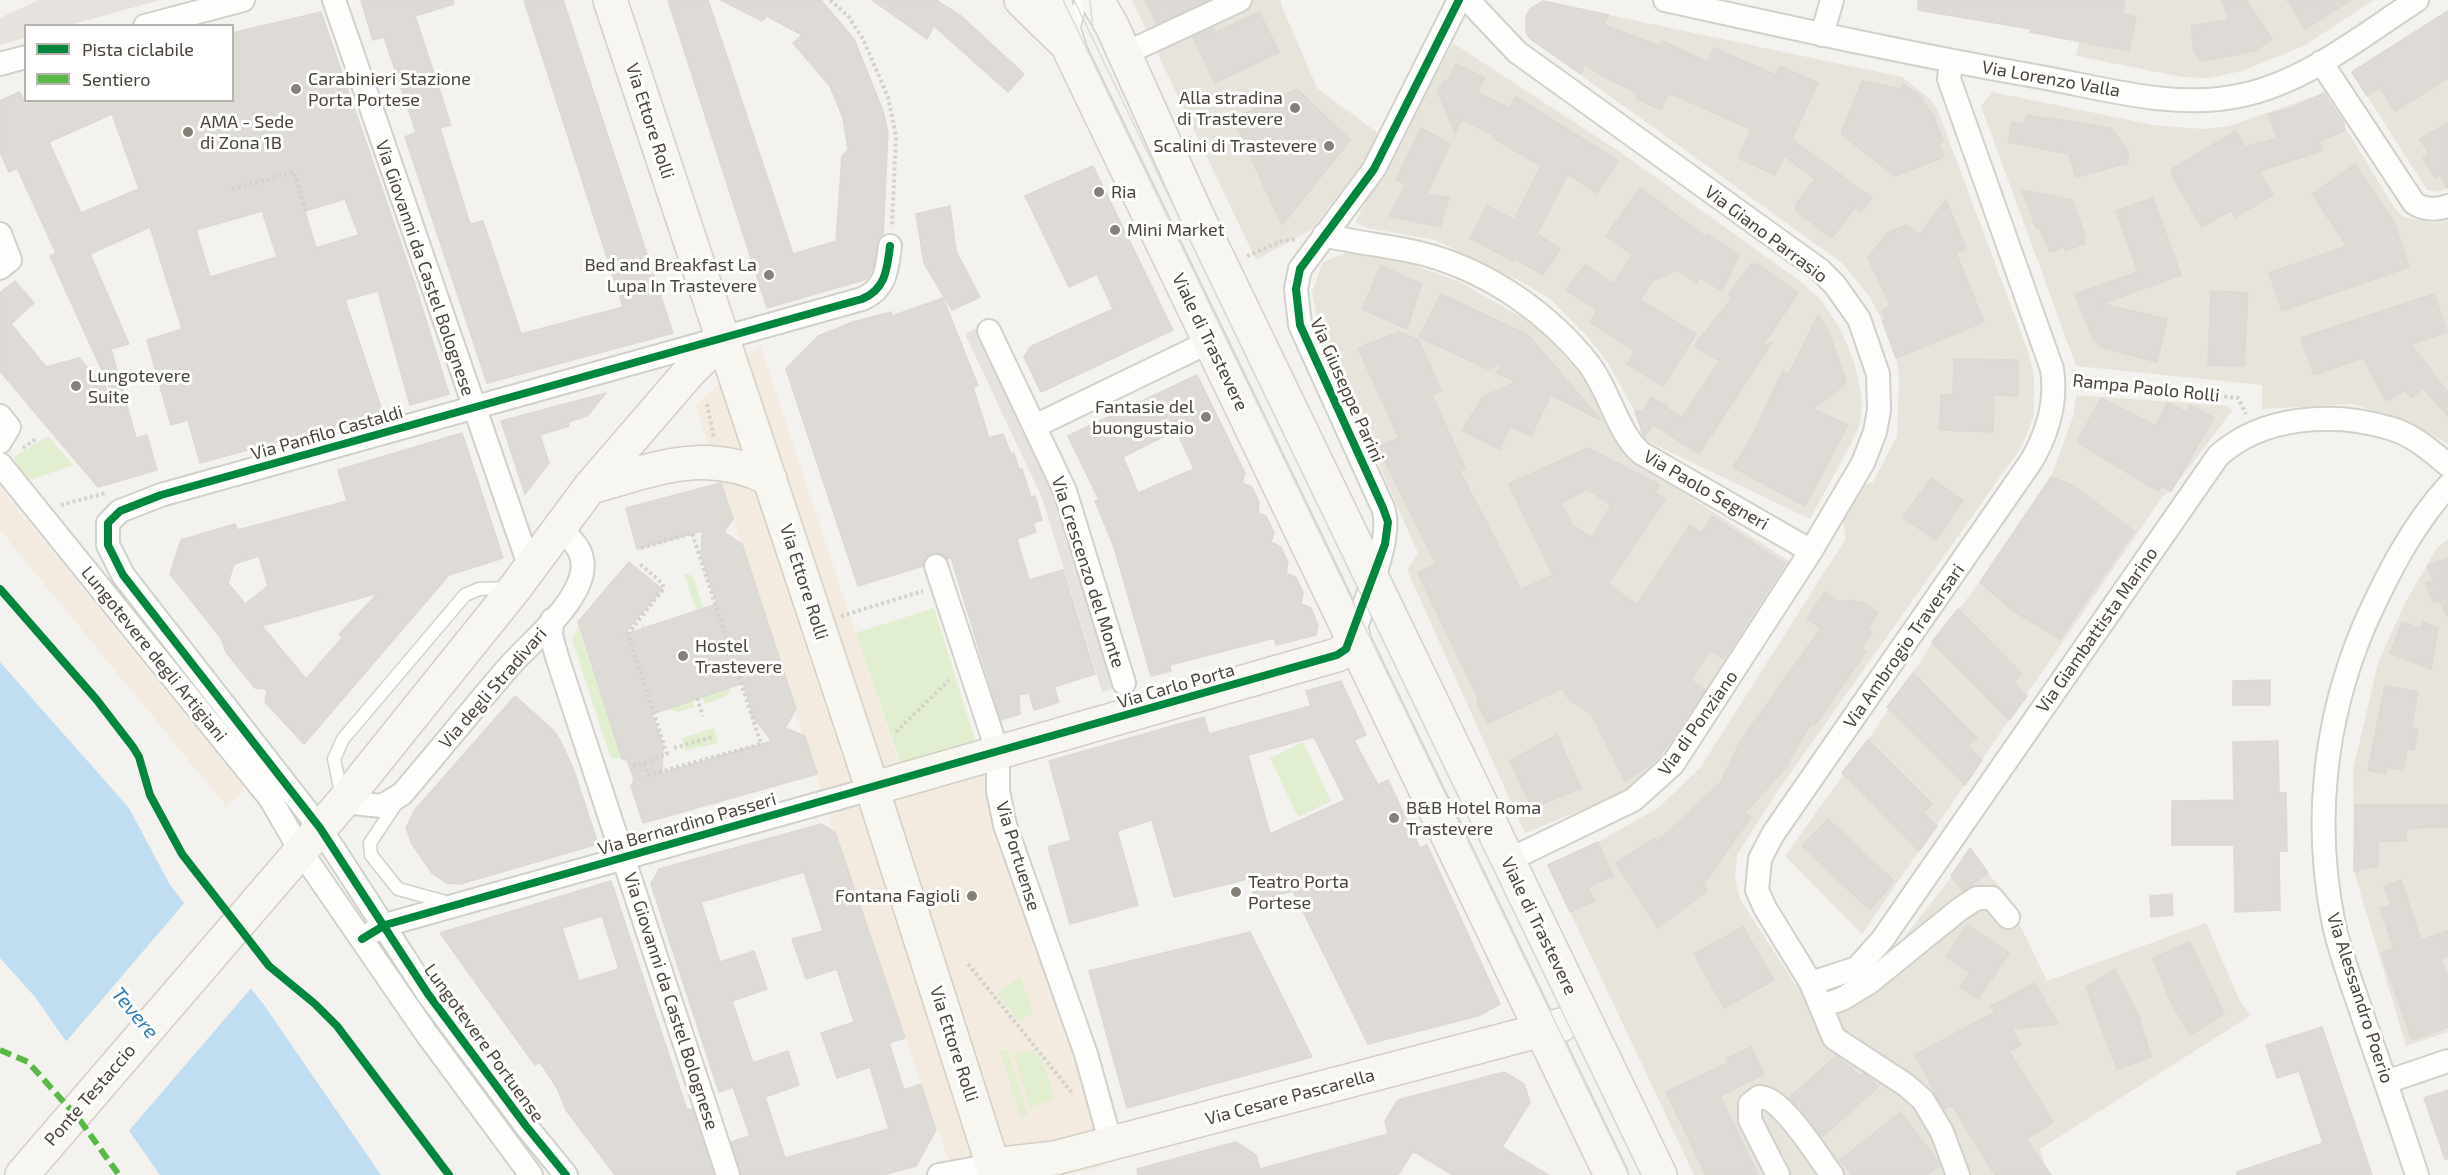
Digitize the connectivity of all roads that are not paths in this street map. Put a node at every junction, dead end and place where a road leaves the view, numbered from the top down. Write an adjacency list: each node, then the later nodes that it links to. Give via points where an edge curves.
1 (243, 0): 12 (street)
2 (334, 0): 27 (street, Via Giovanni da Castel Bolognese)
3 (610, 0): 25 (main road, Via Ettore Rolli)
4 (1021, 0): 14 (main road)
5 (1240, 0): 11 (street)
6 (1459, 0): 21 (street, Via Giuseppe Parini, via 1374,169)
7 (1468, 0): 37 (street, Via Giano Parrasio, via 1517,52 1820,270 1859,319 1878,374 1875,432 1863,463)
8 (1665, 0): 13 (street, Via Lorenzo Valla)
9 (1832, 0): 13 (street)
10 (2417, 0): 17 (street, Via Lorenzo Valla)
11 (1094, 13): 14 (main road); 40 (main road, Viale di Trastevere, via 1196,213)
12 (153, 24)
13 (1822, 35): 16 (street, Via Lorenzo Valla)
14 (1069, 48): 26 (main road, Viale di Trastevere)
15 (24, 58): 18 (street)
16 (1951, 61): 17 (street, Via Lorenzo Valla, via 2143,95 2205,101 2264,90); 55 (street, Via Ambrogio Traversari, via 1949,79 2050,360 2054,379 2049,423 2032,460 1763,852 1757,872 1760,897)
17 (2321, 62): 19 (street, via 2414,203 2421,208)
18 (0, 64)
19 (2448, 206)
20 (0, 234): 23 (street, via 10,260)
21 (1324, 235): 37 (street, Via Paolo Segneri, via 1431,256 1502,288 1554,326 1587,361 1606,389 1629,439 1641,453); 40 (street, Via Giuseppe Parini, via 1306,257 1297,277 1297,312 1386,514 1384,544)
22 (890, 246): 25 (street, Via Panfilo Castaldi, via 884,279 873,294)
23 (0, 268)
24 (989, 332): 29 (street, Via Crescenzo del Monte)
25 (723, 339): 27 (street, Via Panfilo Castaldi); 33 (main road, Via Ettore Rolli); 35 (main road, via 690,371)
26 (1209, 342): 29 (street); 42 (main road, Viale di Trastevere)
27 (474, 408): 39 (street, Via Giovanni da Castel Bolognese); 48 (street, Via Panfilo Castaldi, via 161,495 120,511 108,523 108,545 123,575)
28 (0, 416): 30 (street, via 9,427)
29 (1035, 426): 43 (street, Via Crescenzo del Monte, via 1073,514)
30 (11, 446)
31 (0, 464): 48 (street, Lungotevere degli Artigiani, via 277,807)
32 (2448, 465): 55 (street, Via Giambattista Marino, via 2426,446 2390,428 2341,421 2279,423 2255,430 2228,446 1882,940 1857,968)
33 (770, 479): 35 (main road, via 737,465 712,461 661,468); 45 (main road, Via Ettore Rolli)
34 (2448, 486): 60 (street, Via Alessandro Poerio, via 2398,556 2358,641 2336,709 2325,786 2322,837 2334,926)
35 (590, 487): 36 (main road)
36 (558, 527): 39 (main road); 41 (street, Via degli Stradivari, via 578,546 583,568 576,589)
37 (1811, 551): 50 (street, Via di Ponziano, via 1712,706 1659,779 1633,800)
38 (939, 575): 44 (street, Via Portuense)
39 (523, 578): 47 (main road)
40 (1372, 579): 42 (street); 50 (main road, Viale di Trastevere)
41 (552, 620): 46 (street, Via degli Stradivari); 49 (street, Via Giovanni da Castel Bolognese, via 553,646)
42 (1353, 635): 44 (main road, Via Carlo Porta, via 1346,649 1336,655); 58 (main road, Viale di Trastevere)
43 (1124, 683)
44 (998, 753): 45 (main road, Via Bernardino Passeri); 61 (street, Via Portuense, via 998,791 1005,825 1086,1054)
45 (871, 789): 49 (street, Via Bernardino Passeri); 63 (main road, Via Ettore Rolli)
46 (402, 794): 47 (street, Via degli Stradivari, via 382,806); 51 (lane, via 370,843 375,861 389,881 407,893 439,902)
47 (343, 802): 48 (main road)
48 (310, 839): 53 (street, Lungotevere Portuense); 54 (street); 62 (main road, Ponte Testaccio)
49 (624, 858): 51 (street, Via Bernardino Passeri); 66 (street, Via Giovanni da Castel Bolognese)
50 (1507, 861): 57 (main road, Viale di Trastevere)
51 (465, 903): 53 (street, Via Bernardino Passeri)
52 (2008, 917): 56 (street, via 1992,898 1977,898 1870,982)
53 (385, 926): 54 (street); 64 (street, Lungotevere Portuense, via 428,994)
54 (362, 939): 65 (street)
55 (1811, 983): 56 (street, Via Ambrogio Traversari)
56 (1821, 1006): 72 (street, Via Ambrogio Traversari, via 1837,1041 1923,1100 1942,1132)
57 (1584, 1018): 58 (main road, Via Cesare Pascarella); 69 (main road, Viale di Trastevere)
58 (1541, 1032): 61 (main road, Via Cesare Pascarella); 68 (main road, Viale di Trastevere)
59 (2448, 1061): 60 (street)
60 (2386, 1082): 73 (street, Via Alessandro Poerio)
61 (1111, 1144): 63 (main road, Via Cesare Pascarella)
62 (32, 1163)
63 (995, 1170): 67 (street)
64 (562, 1173)
65 (531, 1175)
66 (728, 1175)
67 (939, 1175)
68 (1611, 1175)
69 (1660, 1175)
70 (1778, 1175): 71 (street, via 1750,1120 1750,1104 1759,1097 1768,1098 1780,1108)
71 (1832, 1175)
72 (1958, 1175)
73 (2417, 1175)

